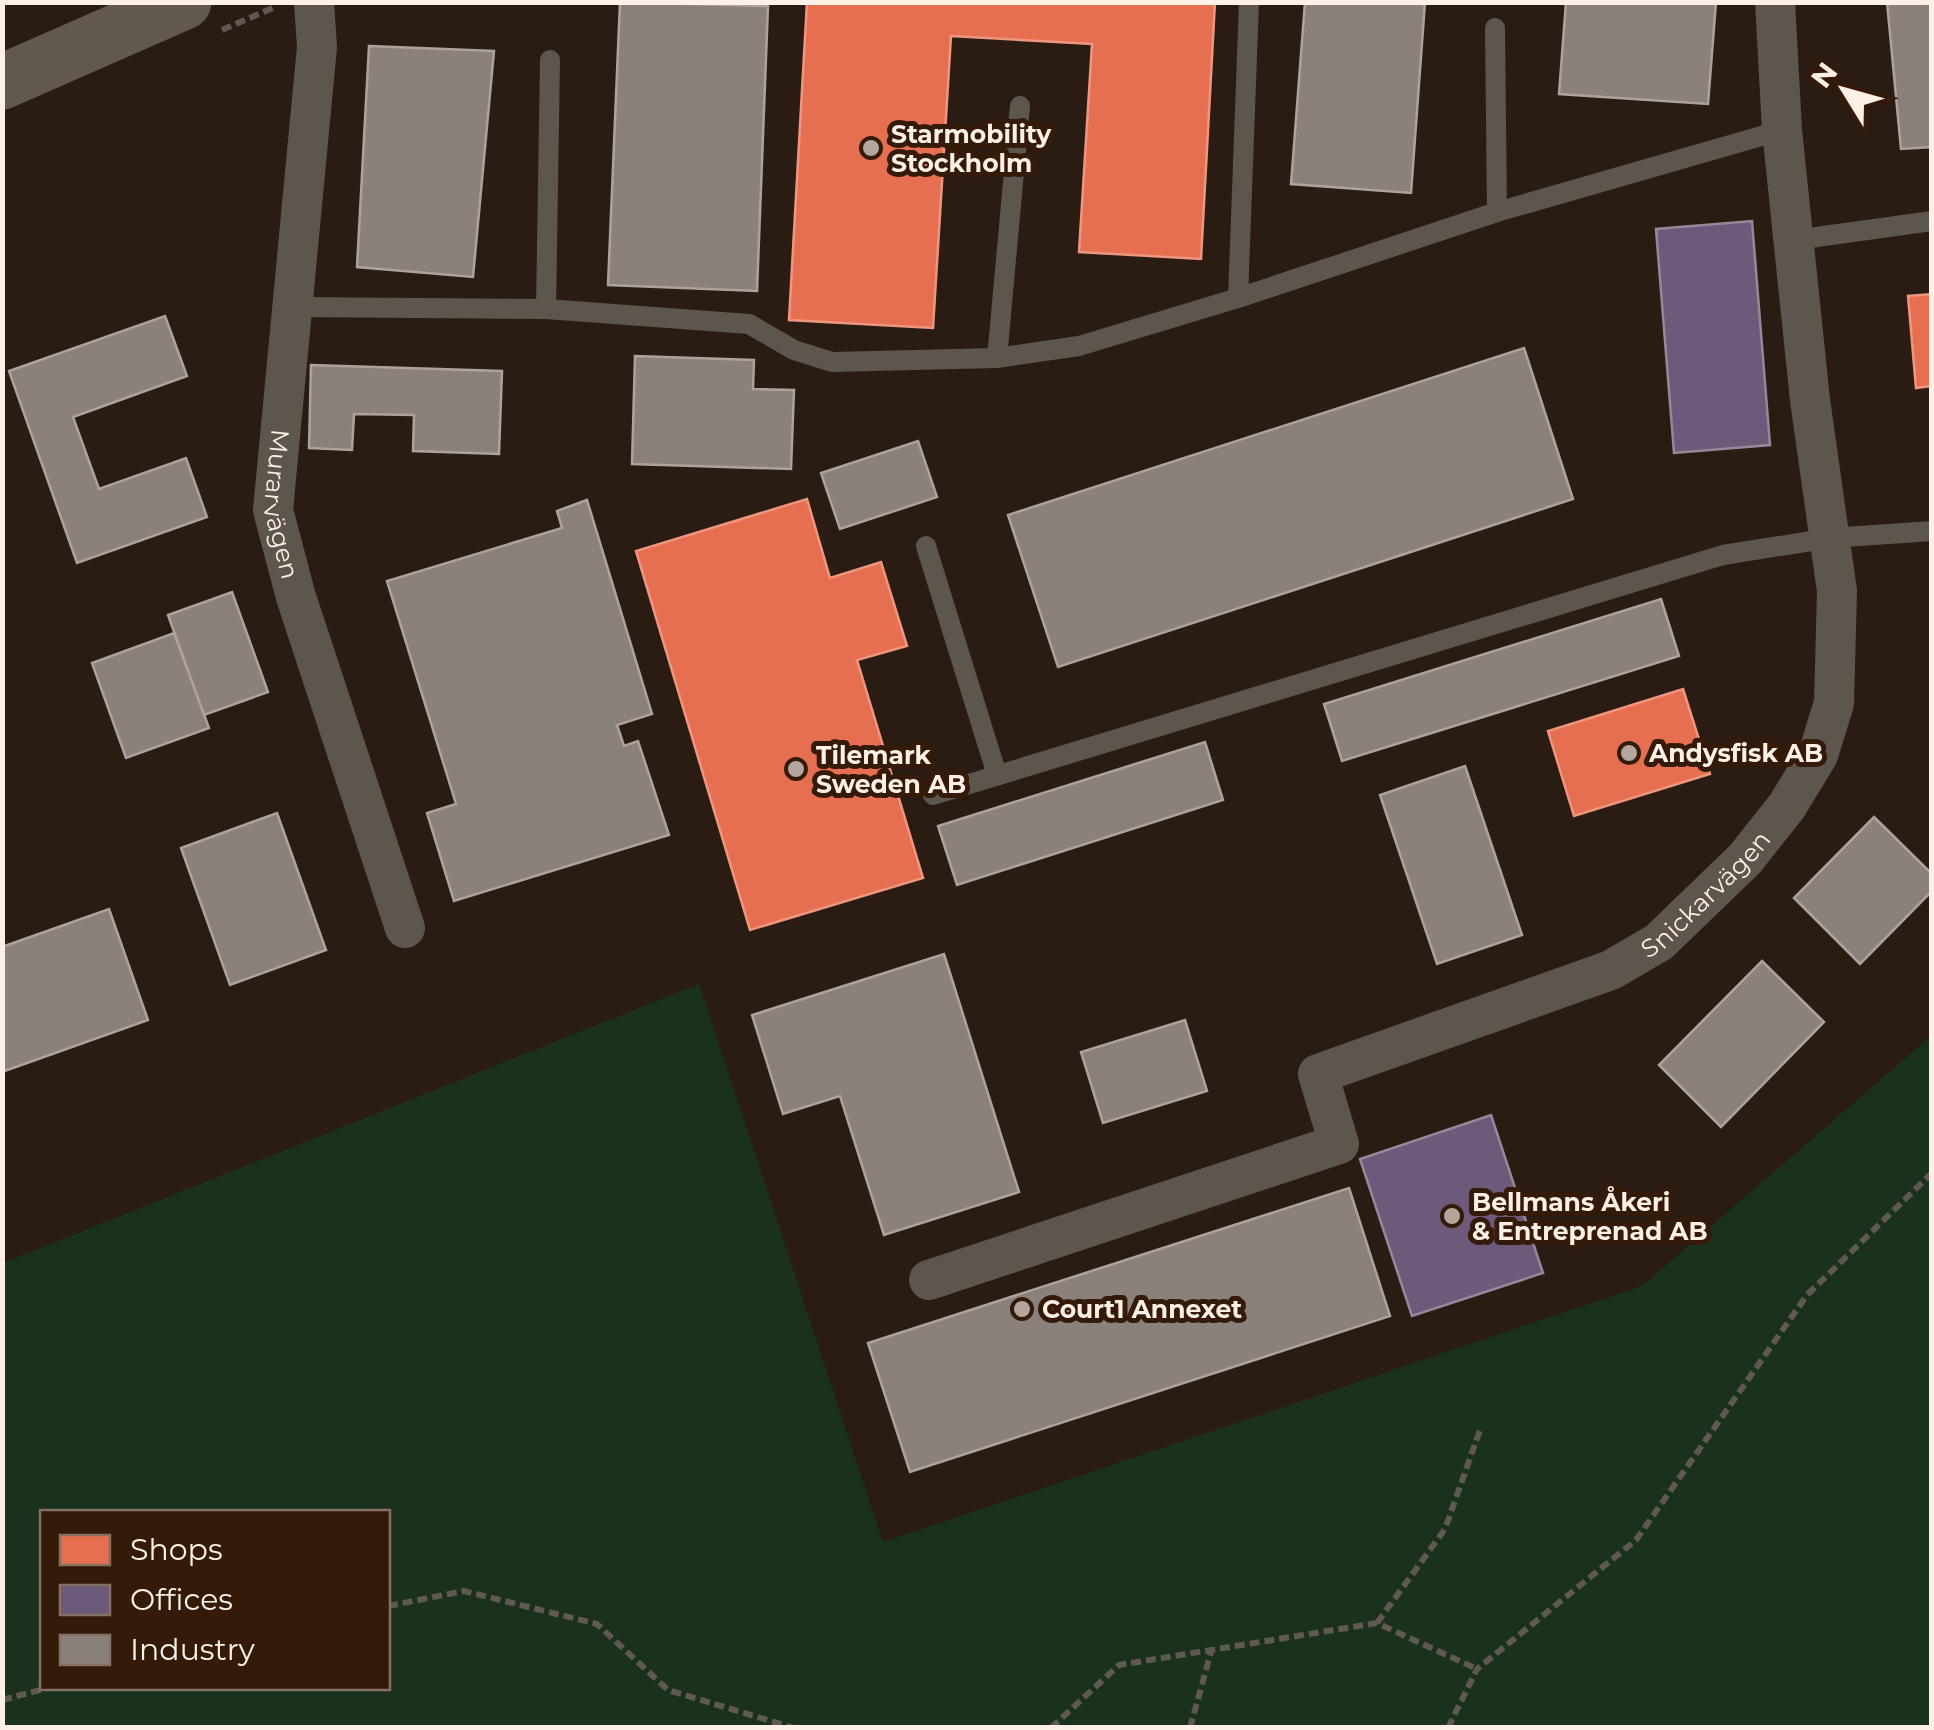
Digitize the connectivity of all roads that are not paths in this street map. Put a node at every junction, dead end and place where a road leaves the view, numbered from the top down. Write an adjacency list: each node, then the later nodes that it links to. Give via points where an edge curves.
1 (184, 2): 7 (street)
2 (314, 2): 14 (street, Murarvägen)
3 (1249, 2): 13 (lane)
4 (1774, 2): 9 (street, Snickarvägen)
5 (1495, 28): 10 (lane)
6 (550, 60): 15 (lane)
7 (2, 82)
8 (1020, 106): 16 (lane)
9 (1782, 130): 10 (lane); 12 (street, Snickarvägen)
10 (1497, 212): 13 (lane)
11 (1932, 220): 12 (lane)
12 (1795, 240): 18 (street, Snickarvägen)
13 (1238, 298): 16 (lane, via 1079,346)
14 (294, 307): 15 (lane); 22 (street, Murarvägen, via 273,510)
15 (546, 308): 16 (lane, via 749,324 832,362)
16 (997, 358)
17 (1932, 530): 18 (lane)
18 (1830, 538): 20 (lane, via 1723,554); 23 (street, Snickarvägen, via 1838,591 1834,703 1818,755 1745,860 1659,942 1611,970 1318,1074 1339,1144)
19 (926, 546): 20 (lane)
20 (997, 775): 21 (lane)
21 (933, 795)
22 (405, 928)
23 (929, 1280)

